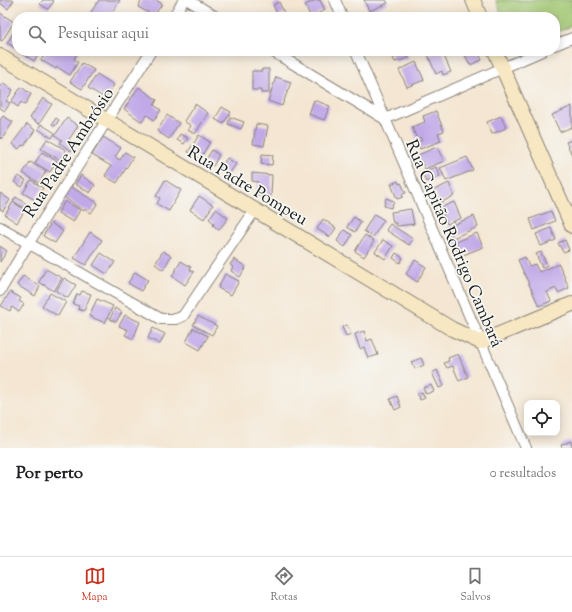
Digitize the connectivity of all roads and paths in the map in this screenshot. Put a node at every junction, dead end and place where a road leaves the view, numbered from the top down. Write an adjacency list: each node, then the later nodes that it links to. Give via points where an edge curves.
1 (184, 0): 5 (street)
2 (188, 0): 6 (street)
3 (335, 0): 7 (street)
4 (473, 0): 8 (street)
5 (176, 12)
6 (208, 12)
7 (340, 12)
8 (478, 12)
9 (572, 38): 10 (street)
10 (560, 43)
11 (0, 56): 19 (street, Rua Padre Pompeu)
12 (148, 56): 19 (street, Rua Padre Ambrósio)
13 (280, 56): 18 (street)
14 (358, 56): 18 (street, Rua Capitão Rodrigo Cambará)
15 (497, 56): 17 (street)
16 (531, 56): 17 (street)
17 (503, 69): 18 (street); 21 (street)
18 (385, 119): 26 (street, Rua Capitão Rodrigo Cambará)
19 (107, 121): 20 (street, Rua Padre Pompeu); 23 (street, Rua Padre Ambrósio)
20 (255, 210): 23 (street, via 183,316 176,319 161,319); 26 (street, Rua Padre Pompeu, via 452,329)
21 (572, 226)
22 (0, 227): 23 (street)
23 (28, 244): 24 (street, Rua Padre Ambrósio)
24 (0, 291)
25 (572, 304): 26 (street)
26 (480, 342): 27 (street, Rua Capitão Rodrigo Cambará)
27 (526, 448)

